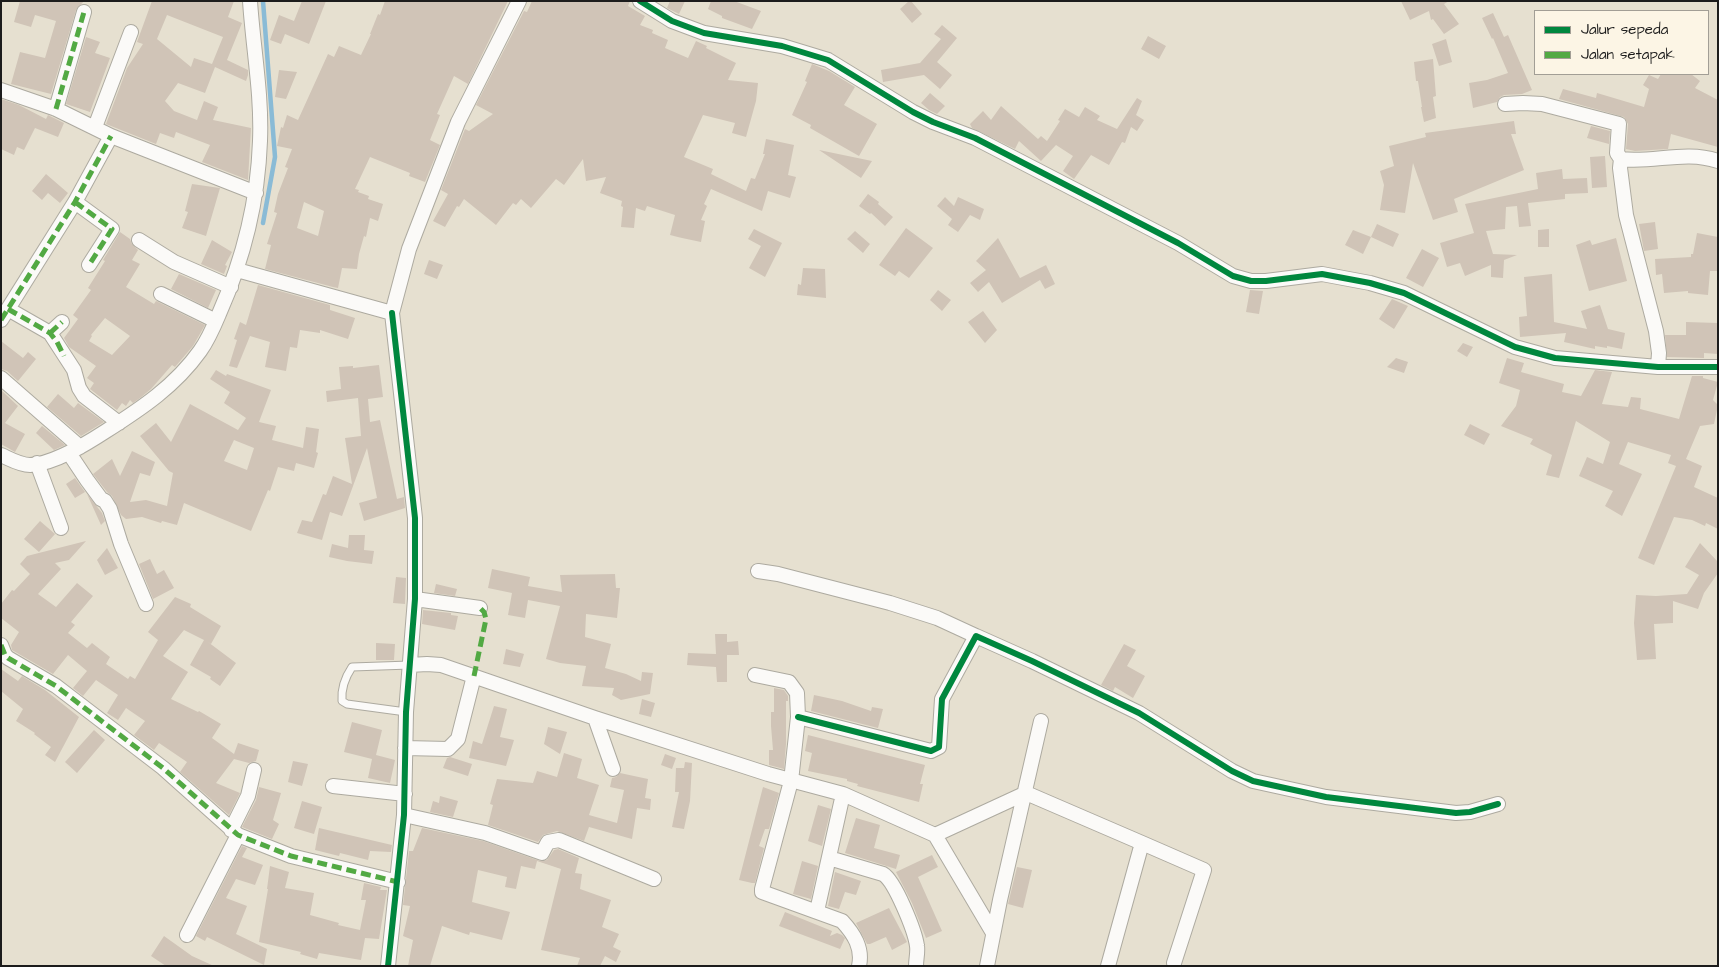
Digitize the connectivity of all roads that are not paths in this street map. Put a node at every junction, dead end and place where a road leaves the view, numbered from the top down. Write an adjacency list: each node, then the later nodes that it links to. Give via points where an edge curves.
1 (250, 1): 13 (street, via 259,100)
2 (519, 1): 20 (street, via 458,122 409,249)
3 (640, 1): 25 (street, via 672,21 704,32 782,46 828,60 913,112 975,138 1178,243 1233,276 1266,281 1322,274 1370,283 1404,294 1515,347 1555,358)
4 (84, 12): 8 (street)
5 (131, 32): 9 (street)
6 (1, 90): 8 (street)
7 (1505, 104): 11 (street, via 1542,104 1618,123 1617,153)
8 (56, 109): 9 (street)
9 (95, 127): 10 (street)
10 (111, 136): 13 (street); 14 (street)
11 (1620, 159): 12 (street, via 1692,156); 25 (street, via 1626,215 1656,331)
12 (1718, 161)
13 (256, 193): 17 (street)
14 (74, 202): 16 (street, via 112,229); 21 (street)
15 (139, 240): 18 (street, via 174,262)
16 (89, 265)
17 (245, 272): 18 (street); 20 (street)
18 (231, 287): 22 (street)
19 (161, 294): 22 (street)
20 (392, 312): 34 (street, via 415,518)
21 (5, 315): 24 (street)
22 (216, 321): 28 (street, via 201,350 171,383 154,400)
23 (62, 322): 24 (street)
24 (50, 333): 28 (street, via 74,370 84,396)
25 (1658, 367): 26 (street)
26 (1718, 367)
27 (1, 378): 30 (street)
28 (119, 423): 30 (street)
29 (1, 455): 31 (street, via 20,463)
30 (74, 456): 31 (street); 35 (street, via 110,509)
31 (37, 463): 32 (street)
32 (61, 528)
33 (758, 571): 37 (street, via 937,618)
34 (415, 599): 36 (street); 39 (street)
35 (146, 604)
36 (480, 608)
37 (976, 636): 43 (street, via 942,699 940,747 935,750); 54 (street, via 1139,713 1253,781 1335,798 1456,813)
38 (1, 645): 56 (street, via 8,658 56,686 163,768)
39 (410, 665): 41 (street, via 441,665); 42 (street); 42 (lane, via 352,667 342,696 342,701 347,704)
40 (755, 675): 43 (street, via 789,682 797,693)
41 (474, 676): 44 (street); 46 (street, via 458,739 453,745 448,749)
42 (406, 712): 46 (street)
43 (798, 717): 49 (street)
44 (595, 718): 47 (street); 49 (street)
45 (1041, 721): 51 (street)
46 (405, 748): 52 (street)
47 (613, 769)
48 (254, 770): 56 (street)
49 (791, 781): 53 (street); 62 (street, via 762,889 764,894)
50 (332, 786): 52 (street)
51 (1026, 793): 57 (street); 58 (street); 63 (street)
52 (405, 794): 55 (street)
53 (844, 794): 57 (street); 59 (street)
54 (1498, 804)
55 (404, 815): 60 (street, via 485,833 542,853 548,842 559,840); 61 (street)
56 (235, 832): 61 (street, via 291,856); 64 (street)
57 (935, 835): 63 (street)
58 (1142, 843): 65 (street, via 1204,870); 70 (street)
59 (829, 858): 62 (street); 68 (street, via 890,879 916,937)
60 (654, 878)
61 (398, 882): 66 (street)
62 (817, 912): 67 (street, via 842,921 850,930 858,943)
63 (993, 933): 69 (street)
64 (187, 935)
65 (1174, 963)
66 (388, 966)
67 (859, 966)
68 (916, 966)
69 (987, 966)
70 (1108, 966)

